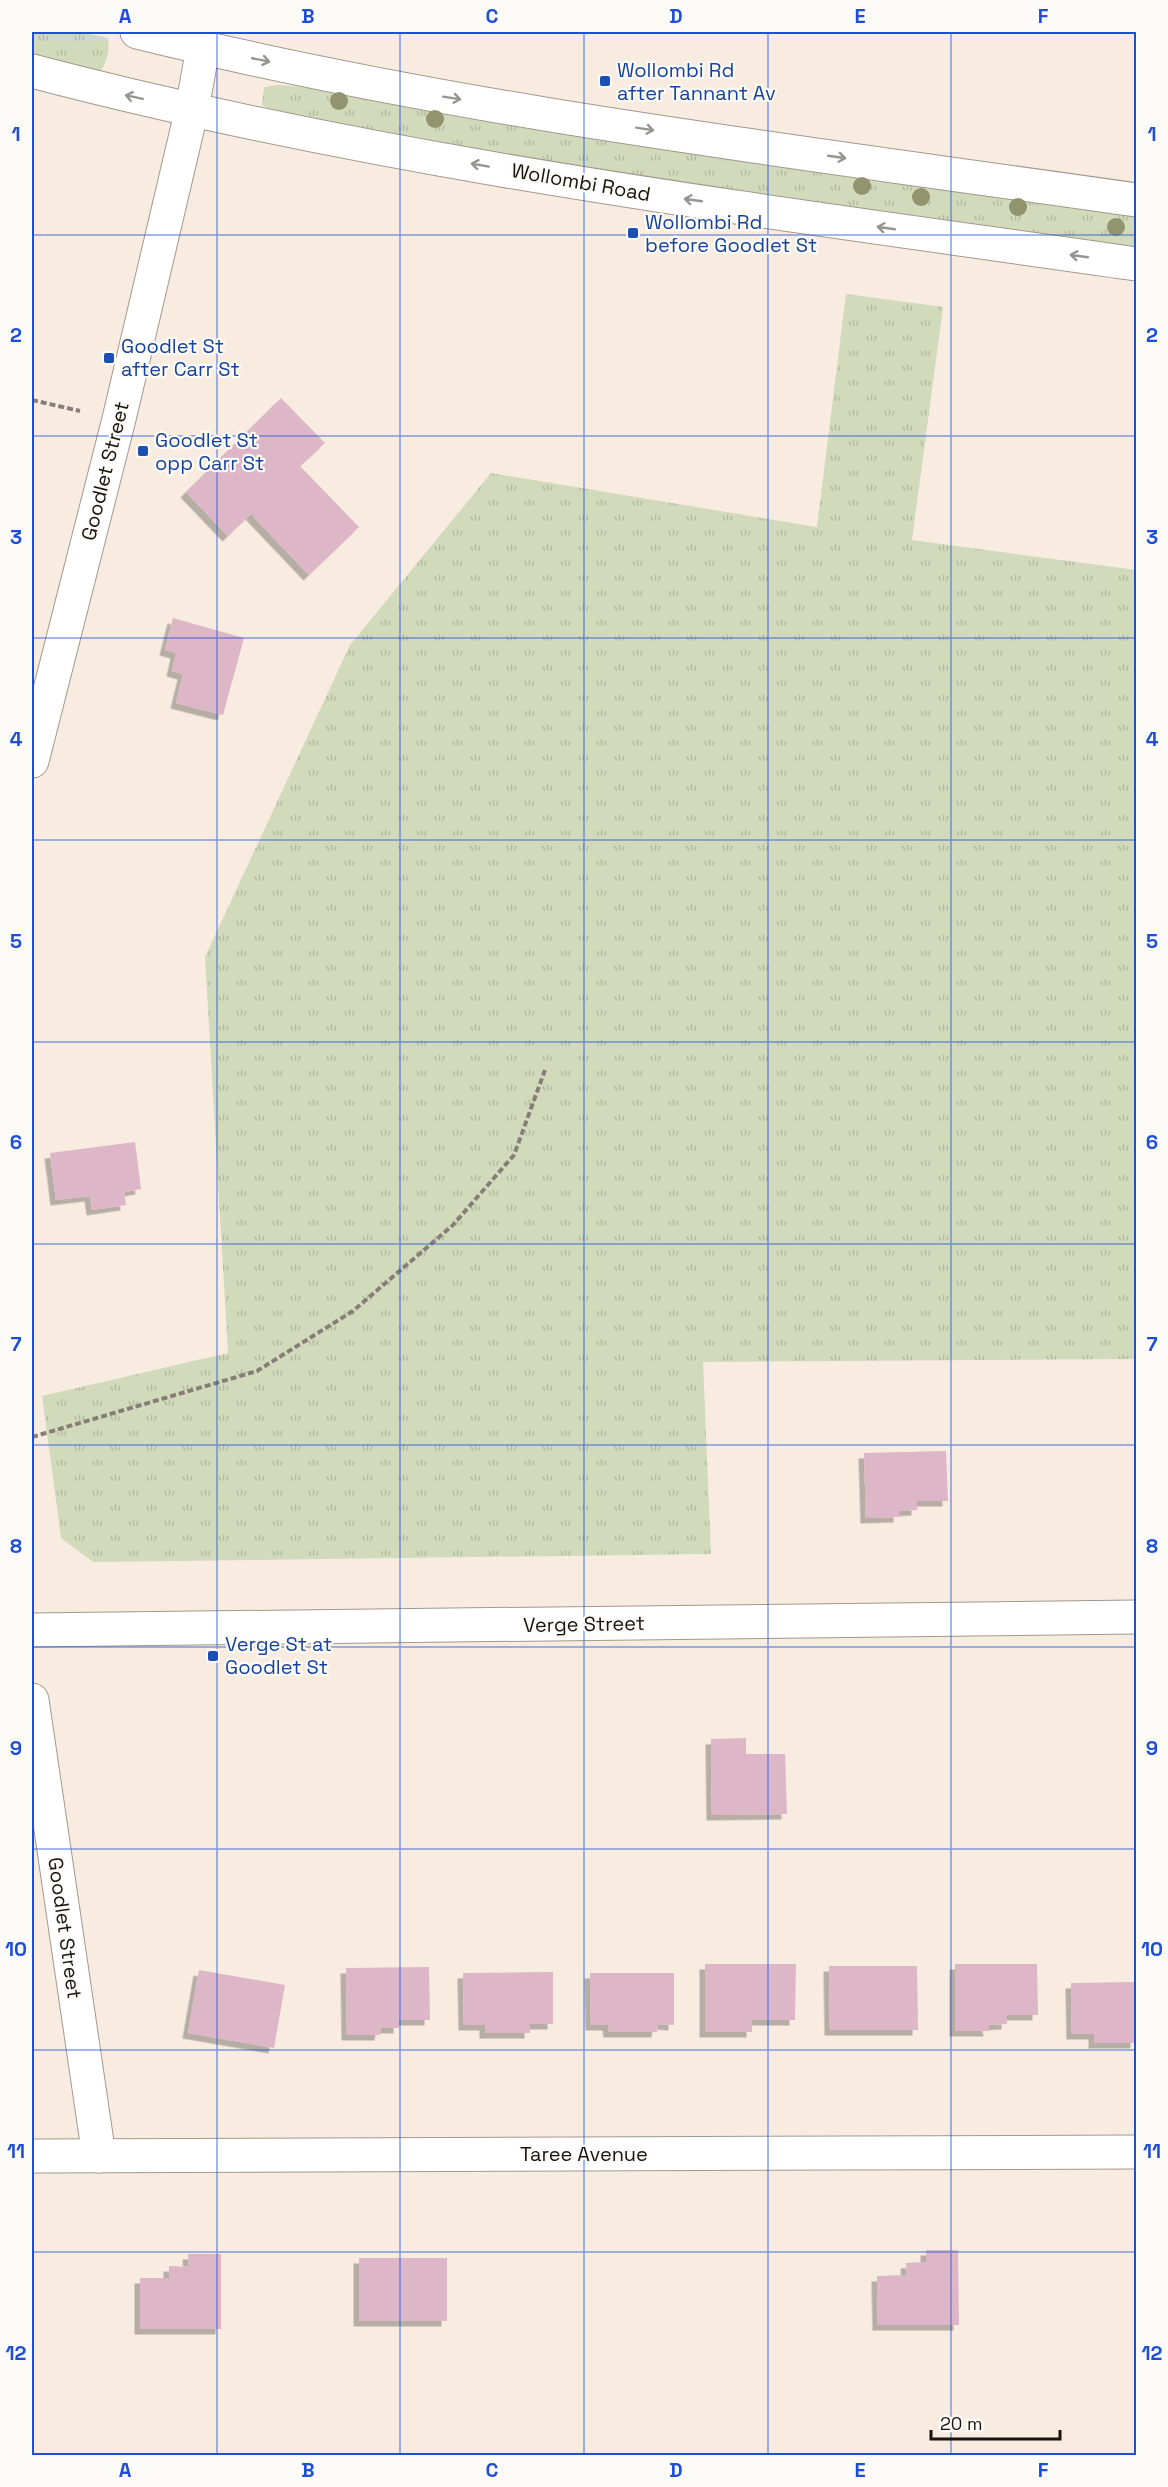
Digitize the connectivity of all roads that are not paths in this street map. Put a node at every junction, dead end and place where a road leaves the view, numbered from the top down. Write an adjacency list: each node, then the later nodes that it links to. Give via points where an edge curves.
1 (137, 32): 2 (street)
2 (205, 40): 4 (street, Goodlet Street); 5 (street, one-way to 5, via 446,97)
3 (32, 71): 4 (street, Wollombi Road, one-way to 3)
4 (192, 109): 6 (street, Wollombi Road, one-way to 4, via 657,195 319,137); 7 (street, Goodlet Street, via 119,419)
5 (1137, 200)
6 (1137, 264)
7 (40, 686): 8 (street, Goodlet Street)
8 (32, 761)
9 (1137, 1617): 10 (street, Verge Street)
10 (32, 1630)
11 (32, 1700): 14 (street, Goodlet Street)
12 (1137, 2152): 14 (street, Taree Avenue)
13 (32, 2156): 14 (street, Taree Avenue)
14 (99, 2156)

